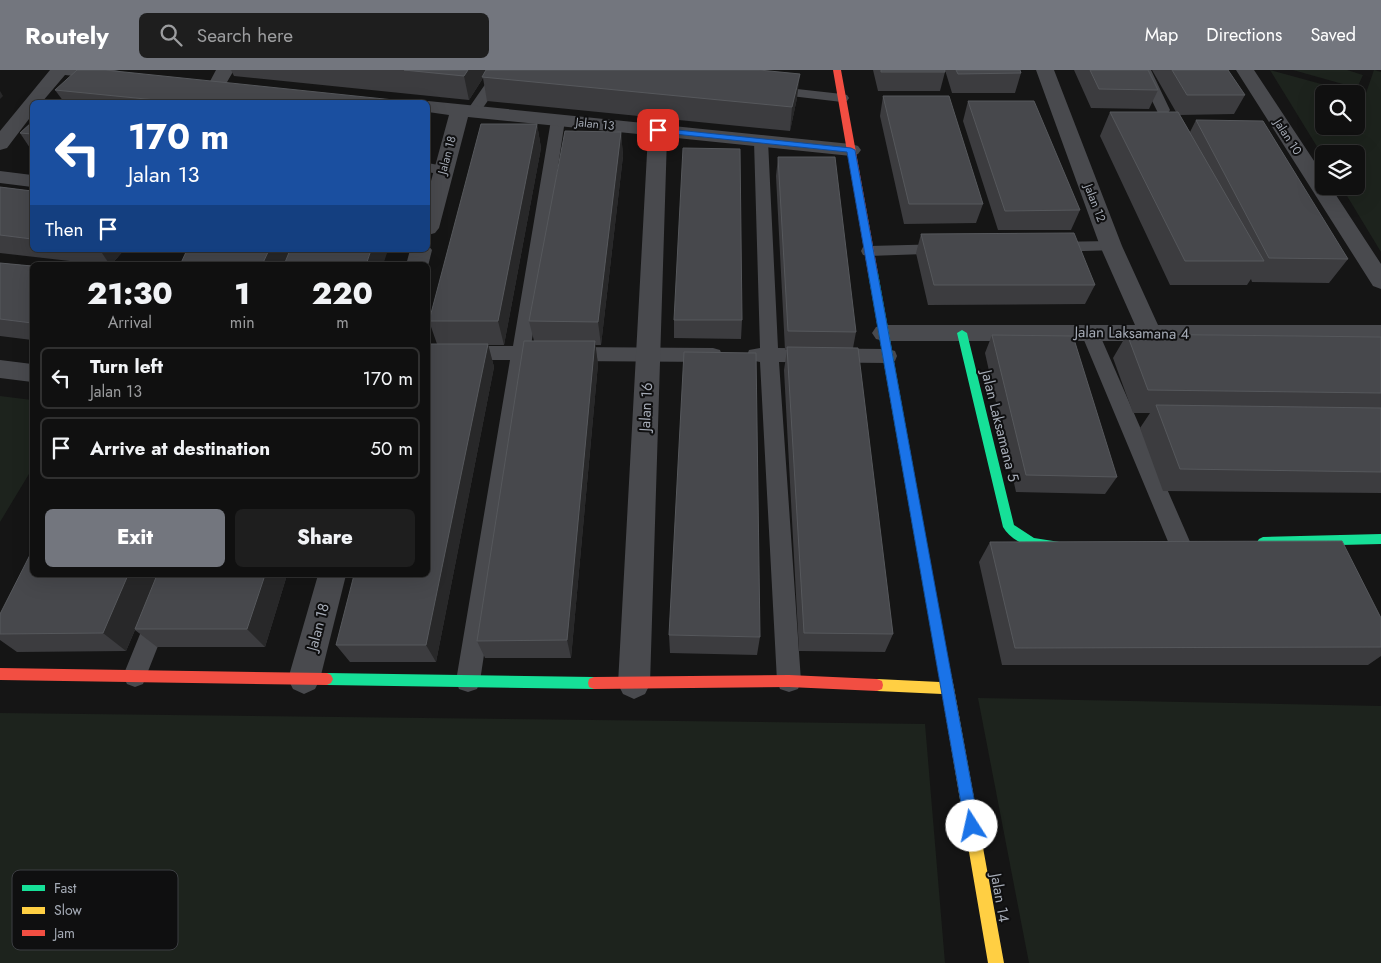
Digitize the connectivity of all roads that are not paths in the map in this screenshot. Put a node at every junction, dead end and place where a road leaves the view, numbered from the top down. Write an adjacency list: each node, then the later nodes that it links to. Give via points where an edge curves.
1 (59, 70): 14 (street)
2 (67, 70): 8 (street)
3 (502, 70): 18 (lane)
4 (837, 70): 13 (street, Jalan 14)
5 (1045, 70): 28 (street, Jalan 12)
6 (1144, 70): 17 (lane)
7 (1245, 70): 32 (street, Jalan 10)
8 (133, 77)
9 (221, 78): 10 (street); 11 (street)
10 (198, 84)
11 (236, 87)
12 (754, 88): 13 (lane)
13 (842, 98): 23 (street, Jalan 14)
14 (37, 100)
15 (430, 107): 18 (street, Jalan 13)
16 (30, 110): 22 (street)
17 (1163, 110)
18 (467, 111): 19 (street, Jalan 13); 24 (street, Jalan 18)
19 (558, 120): 20 (street, Jalan 13); 39 (lane)
20 (658, 130): 21 (street, Jalan 13); 40 (street, Jalan 16)
21 (761, 141): 23 (street, Jalan 13); 41 (lane)
22 (0, 144)
23 (851, 150): 31 (street, Jalan 14)
24 (435, 169): 27 (street, Jalan 18)
25 (0, 177): 26 (street)
26 (30, 181)
27 (430, 211)
28 (1111, 246): 29 (lane); 36 (street, Jalan 12)
29 (1034, 248)
30 (966, 249): 31 (lane)
31 (869, 251): 35 (street, Jalan 14)
32 (1381, 280)
33 (962, 333): 34 (street, Jalan Laksamana 4); 35 (street, Jalan Laksamana 4); 48 (street, Jalan Laksamana 5, via 1009,527 1017,536 1036,545)
34 (1090, 333): 36 (street, Jalan Laksamana 4); 47 (lane)
35 (884, 334): 42 (street, Jalan 14)
36 (1151, 334): 37 (street, Jalan Laksamana 4)
37 (1367, 337)
38 (430, 353): 39 (lane)
39 (520, 353): 40 (lane); 54 (lane)
40 (648, 354): 41 (lane); 56 (street, Jalan 16)
41 (769, 355): 42 (lane); 55 (lane)
42 (888, 356): 57 (street, Jalan 14)
43 (0, 369): 44 (street)
44 (30, 373)
45 (1381, 539): 46 (street)
46 (1247, 542)
47 (1180, 544)
48 (1075, 546)
49 (174, 577): 52 (lane)
50 (331, 577): 53 (street, Jalan 18)
51 (0, 674): 52 (street)
52 (135, 676): 53 (street)
53 (304, 679): 54 (street)
54 (468, 681): 56 (street)
55 (789, 681): 56 (street); 57 (street)
56 (634, 684)
57 (948, 688): 58 (street, Jalan 14)
58 (996, 963)

